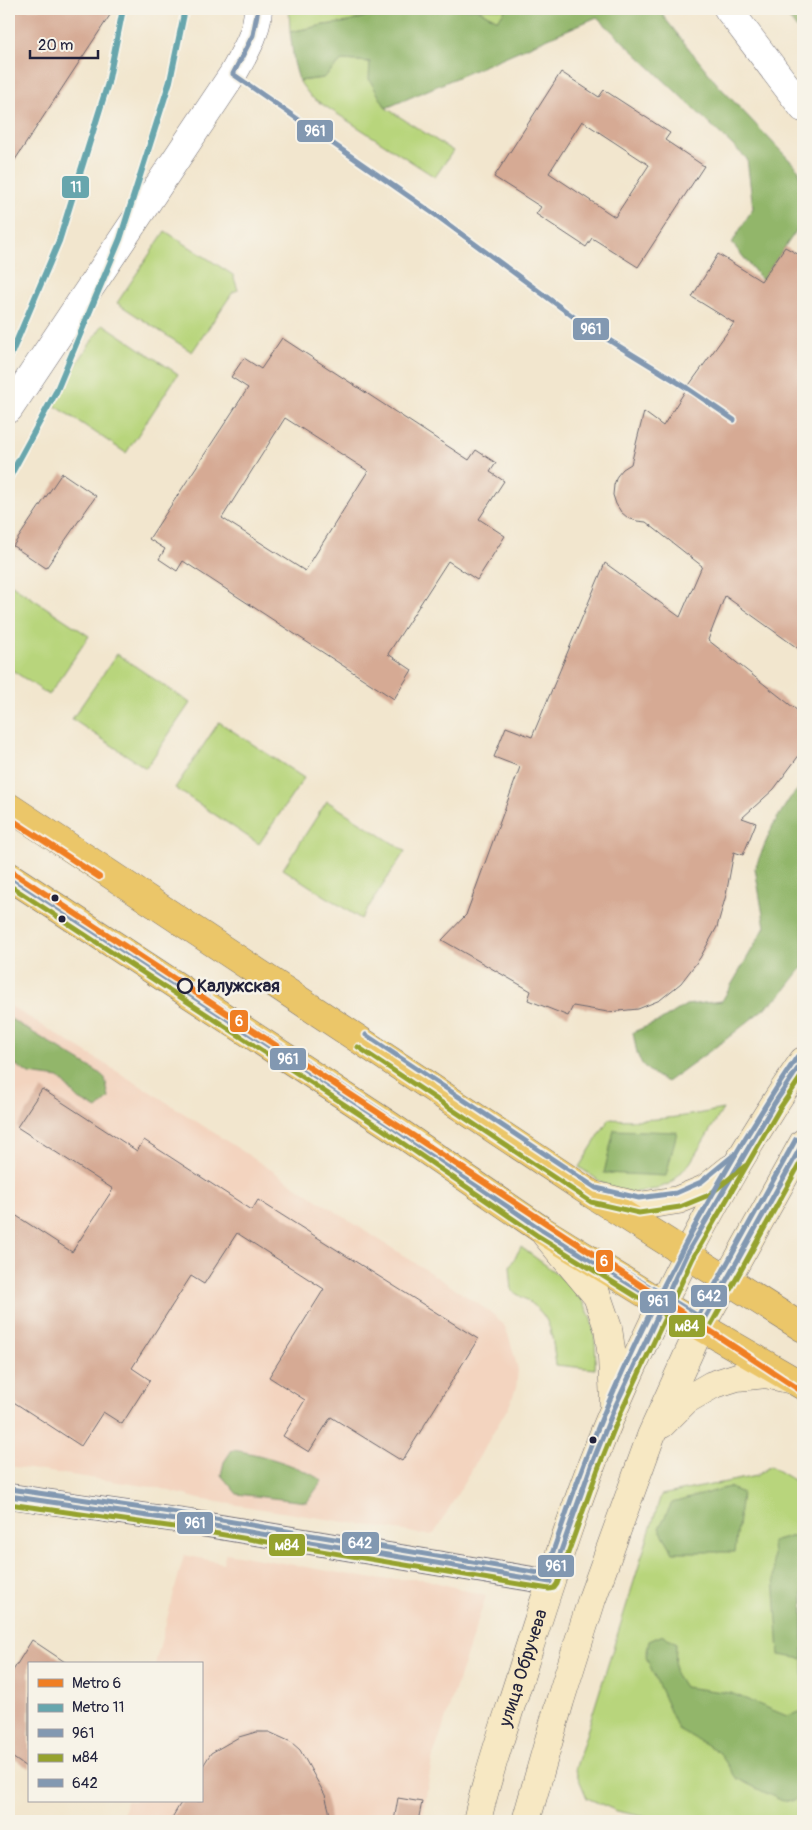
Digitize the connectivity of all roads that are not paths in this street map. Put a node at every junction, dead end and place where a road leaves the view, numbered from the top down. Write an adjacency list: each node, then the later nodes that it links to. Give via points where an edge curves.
1 (258, 9): 4 (street, via 250,44 234,74)
2 (728, 9): 3 (street)
3 (803, 108)
4 (9, 409)
5 (9, 807): 10 (main road)
6 (9, 876): 11 (main road, via 389,1125)
7 (803, 1061): 9 (main road, улица Обручева)
8 (803, 1143): 13 (main road)
9 (739, 1162): 10 (main road, via 705,1189 678,1200 639,1206); 12 (main road, улица Обручева)
10 (593, 1195): 12 (main road)
11 (542, 1230): 14 (main road); 18 (main road, via 598,1296 608,1328)
12 (686, 1255): 13 (main road); 14 (main road, улица Обручева)
13 (726, 1279): 15 (main road); 16 (main road)
14 (662, 1304): 15 (main road); 18 (main road, улица Обручева)
15 (701, 1326): 17 (main road); 19 (main road)
16 (803, 1328)
17 (799, 1383): 19 (main road, via 766,1374 737,1377 712,1385 686,1400)
18 (614, 1409): 21 (main road, улица Обручева)
19 (650, 1436): 23 (main road, via 592,1599)
20 (9, 1496): 21 (street, via 190,1522)
21 (550, 1582): 22 (main road, улица Обручева)
22 (477, 1821)
23 (526, 1821)

